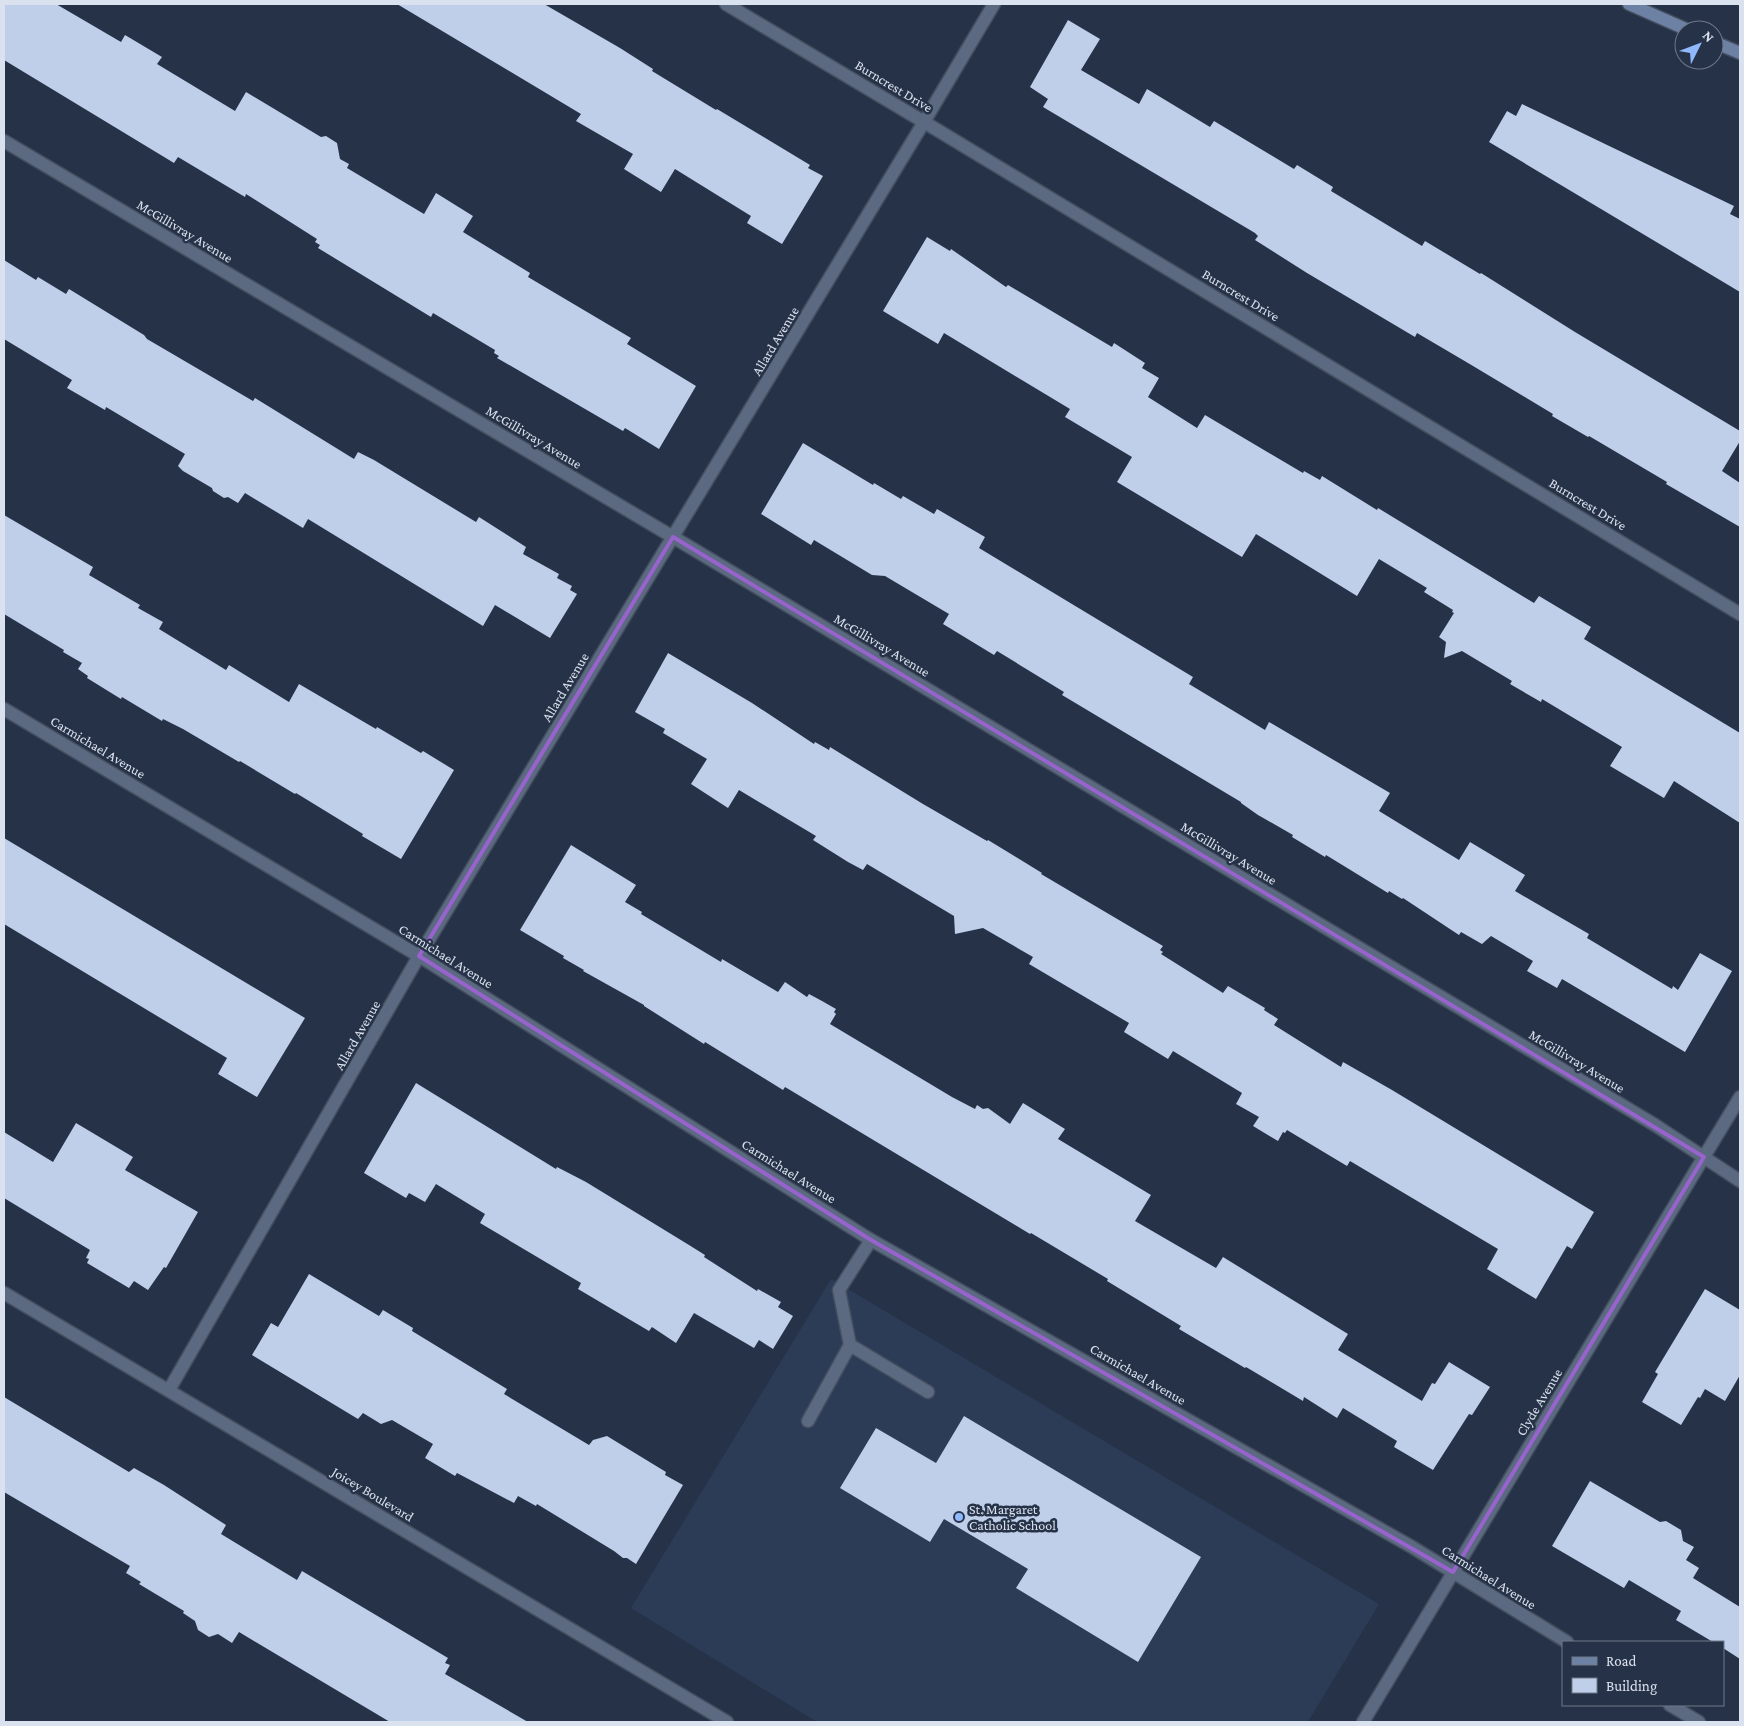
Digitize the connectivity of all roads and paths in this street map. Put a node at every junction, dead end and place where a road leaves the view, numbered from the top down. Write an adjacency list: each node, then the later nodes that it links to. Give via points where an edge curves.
1 (726, 4): 7 (street, Burncrest Drive)
2 (994, 4): 7 (street, Allard Avenue)
3 (1629, 4): 4 (main road)
4 (1674, 24)
5 (1724, 46): 6 (main road)
6 (1740, 53)
7 (924, 122): 9 (street, Allard Avenue); 10 (street, Burncrest Drive)
8 (4, 141): 9 (street, McGillivray Avenue)
9 (674, 537): 12 (street, Allard Avenue); 14 (street, McGillivray Avenue)
10 (1740, 614)
11 (4, 708): 12 (street, Carmichael Avenue)
12 (419, 956): 16 (street, Carmichael Avenue); 19 (street, Allard Avenue)
13 (1740, 1097): 14 (street, Clyde Avenue)
14 (1704, 1157): 15 (street, McGillivray Avenue); 22 (street, Clyde Avenue)
15 (1740, 1181)
16 (871, 1240): 18 (street, via 839,1290); 22 (street, Carmichael Avenue)
17 (4, 1293): 19 (street, Joicey Boulevard)
18 (850, 1345): 20 (street); 21 (street)
19 (169, 1390): 25 (street, Joicey Boulevard)
20 (928, 1392)
21 (808, 1421)
22 (1453, 1572): 23 (street, Carmichael Avenue); 26 (street, Clyde Avenue)
23 (1565, 1641)
24 (1672, 1706): 27 (street)
25 (727, 1722)
26 (1363, 1722)
27 (1699, 1722)

